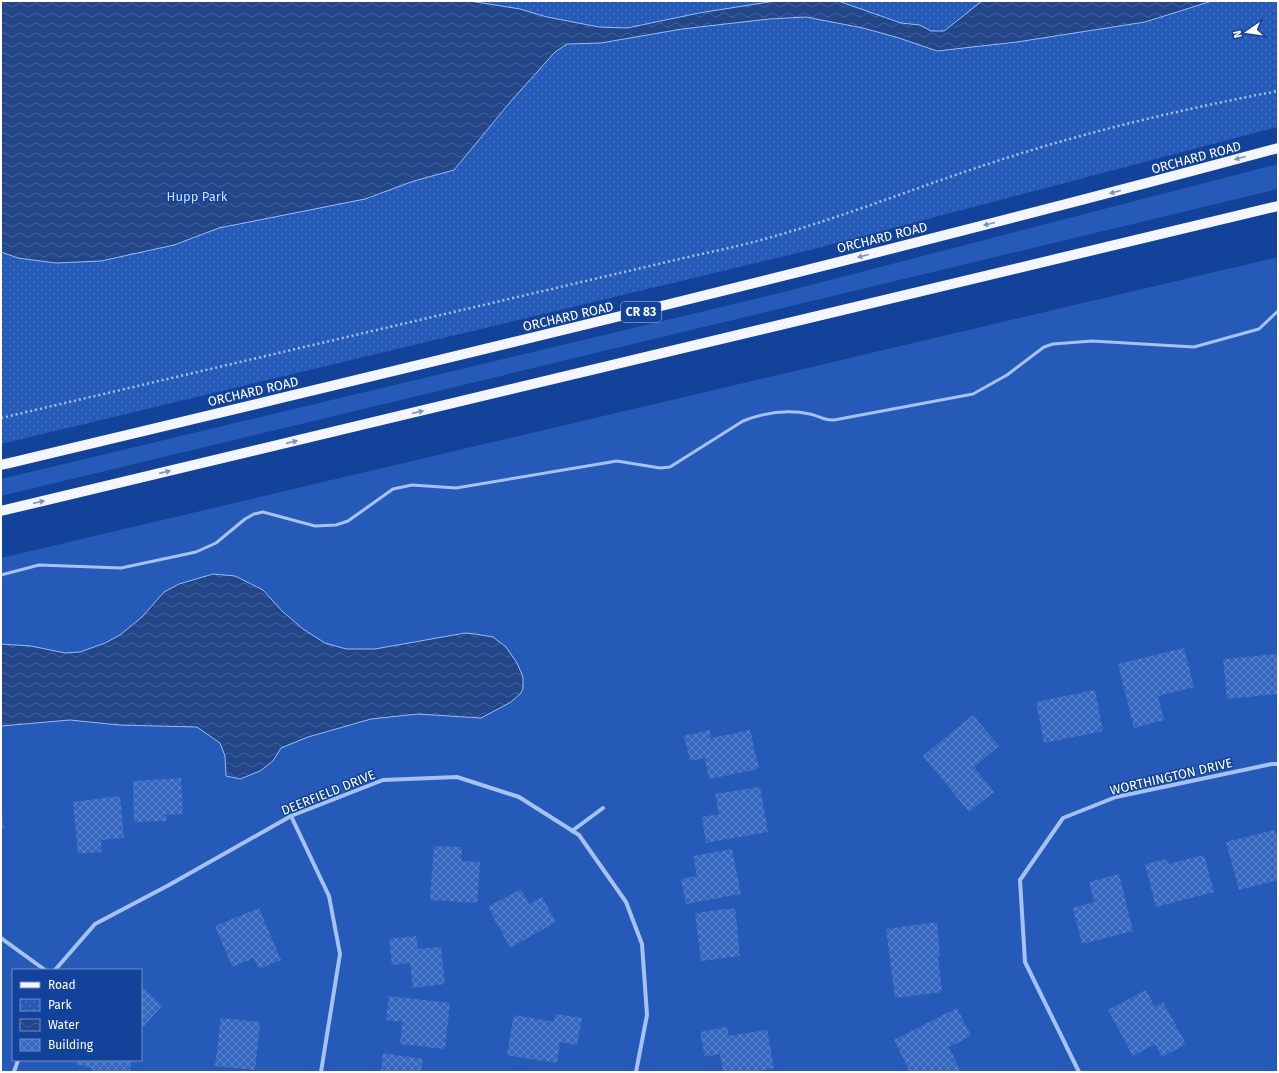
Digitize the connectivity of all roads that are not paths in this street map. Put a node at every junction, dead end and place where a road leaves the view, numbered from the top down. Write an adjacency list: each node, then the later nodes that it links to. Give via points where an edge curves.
1 (1278, 148): 4 (main road, ORCHARD ROAD / CR 83, one-way to 4, via 654,308)
2 (1278, 206): 5 (main road, one-way to 2)
3 (1278, 311): 6 (lane, via 1259,329 1194,347 1092,341 1054,344 1044,347 1007,375 973,394 950,400 827,421 799,411 755,416 670,467 660,468 617,461 460,487 412,485 393,489 348,521 336,525 315,526 263,512 245,519 216,542 196,552 121,568 39,566)
4 (1, 465)
5 (1, 511)
6 (1, 575)
7 (1278, 764): 18 (street, WORTHINGTON DRIVE, via 1116,797 1063,818 1020,880 1025,962)
8 (603, 808): 10 (street)
9 (290, 816): 10 (street, DEERFIELD DRIVE, via 383,780 457,778 519,798); 13 (street, DEERFIELD DRIVE, via 95,924); 16 (street, via 329,896 340,954)
10 (572, 830): 17 (street, DEERFIELD DRIVE, via 579,835 626,902 642,944 646,1015)
11 (1, 938): 12 (street)
12 (44, 969)
13 (56, 969)
14 (18, 1061): 15 (street)
15 (14, 1072)
16 (321, 1072)
17 (636, 1072)
18 (1079, 1072)

